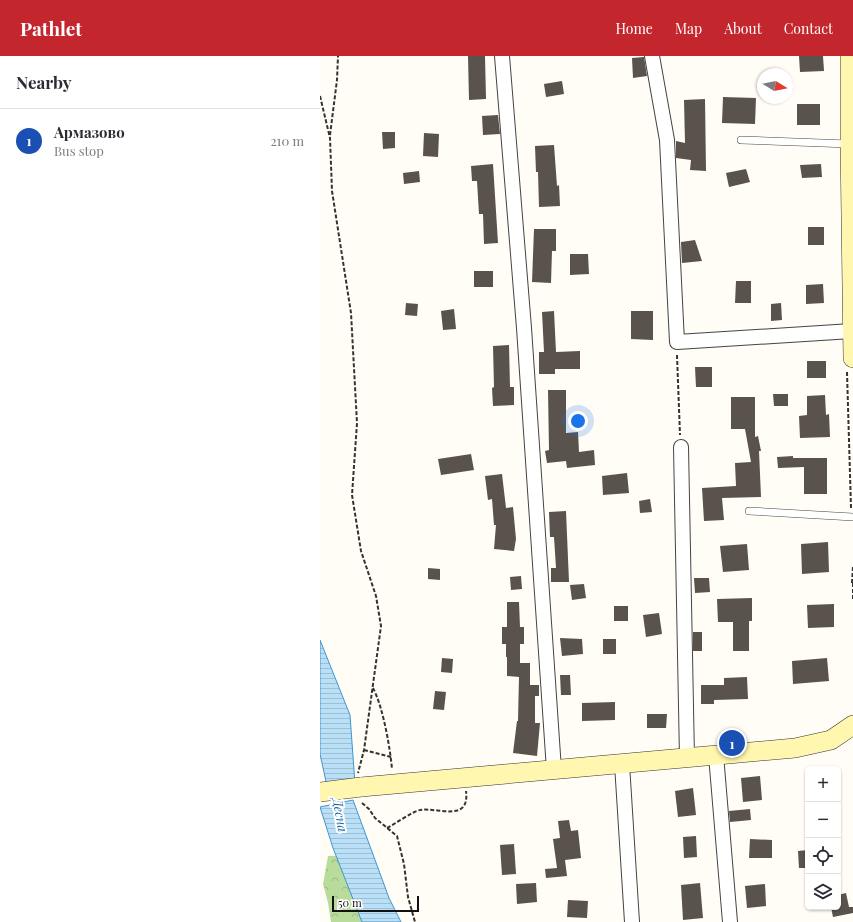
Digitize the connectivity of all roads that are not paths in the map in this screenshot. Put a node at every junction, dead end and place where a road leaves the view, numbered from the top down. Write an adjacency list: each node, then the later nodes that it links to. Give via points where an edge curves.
1 (502, 56): 15 (street, via 524,328)
2 (652, 56): 6 (street, via 667,140 677,342)
3 (850, 56): 5 (street)
4 (741, 140): 5 (lane)
5 (850, 144): 6 (street)
6 (852, 331): 7 (street)
7 (853, 358)
8 (681, 446): 13 (street)
9 (749, 511): 10 (lane)
10 (853, 517)
11 (853, 725): 12 (street, via 831,740 796,748)
12 (716, 755): 13 (street); 18 (street)
13 (687, 758): 14 (street)
14 (622, 764): 15 (street); 17 (street)
15 (554, 770): 16 (street, bridge)
16 (320, 792)
17 (632, 922)
18 (730, 922)

